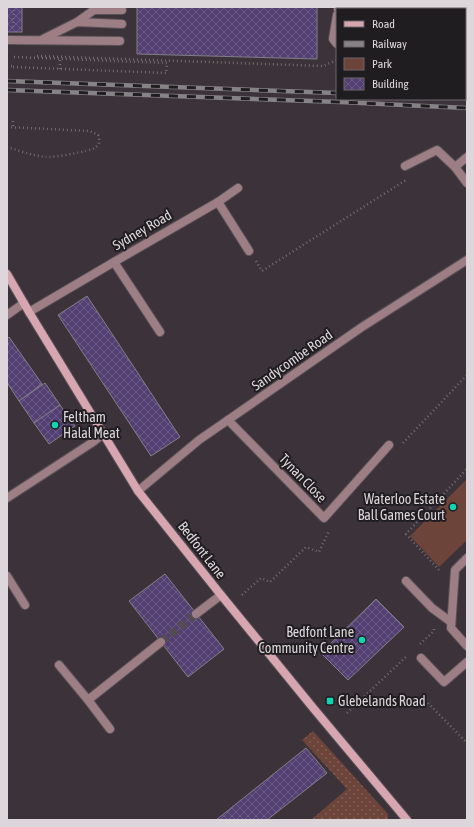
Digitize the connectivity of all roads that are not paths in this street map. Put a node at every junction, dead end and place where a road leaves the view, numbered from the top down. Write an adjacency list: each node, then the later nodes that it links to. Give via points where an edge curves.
1 (122, 10): 2 (street, via 94,10)
2 (77, 22): 3 (street); 6 (street)
3 (122, 24)
4 (336, 28): 8 (street)
5 (7, 40): 6 (street)
6 (41, 40): 7 (street)
7 (120, 41)
8 (335, 41)
9 (467, 157): 11 (street)
10 (405, 166): 11 (street, via 437,150)
11 (455, 167): 12 (street)
12 (467, 183)
13 (238, 188): 14 (street, Sydney Road)
14 (218, 202): 15 (street); 17 (street, Sydney Road)
15 (249, 252)
16 (467, 260): 23 (street, Sandycombe Road, via 362,327)
17 (114, 262): 20 (street, Sydney Road); 22 (street)
18 (7, 274): 19 (main road, Bedfont Lane)
19 (24, 303): 20 (main road, Bedfont Lane); 21 (street)
20 (29, 312): 24 (main road, Bedfont Lane)
21 (7, 316)
22 (160, 332)
23 (228, 420): 25 (street, Tynan Close, via 324,518); 26 (street, Sandycombe Road, via 199,440)
24 (103, 434): 26 (main road, Bedfont Lane); 27 (street)
25 (389, 445)
26 (138, 490): 31 (main road, Bedfont Lane)
27 (7, 498)
28 (467, 558): 34 (street, via 455,570)
29 (7, 576): 32 (street)
30 (406, 581): 34 (street, via 432,608)
31 (221, 595): 33 (street); 42 (main road, Bedfont Lane)
32 (25, 605)
33 (196, 614)
34 (451, 622): 36 (street, via 451,628)
35 (161, 642): 40 (street)
36 (467, 646)
37 (421, 658): 38 (street, via 444,682)
38 (467, 662)
39 (59, 666): 40 (street)
40 (88, 700): 41 (street)
41 (110, 729)
42 (406, 820)

